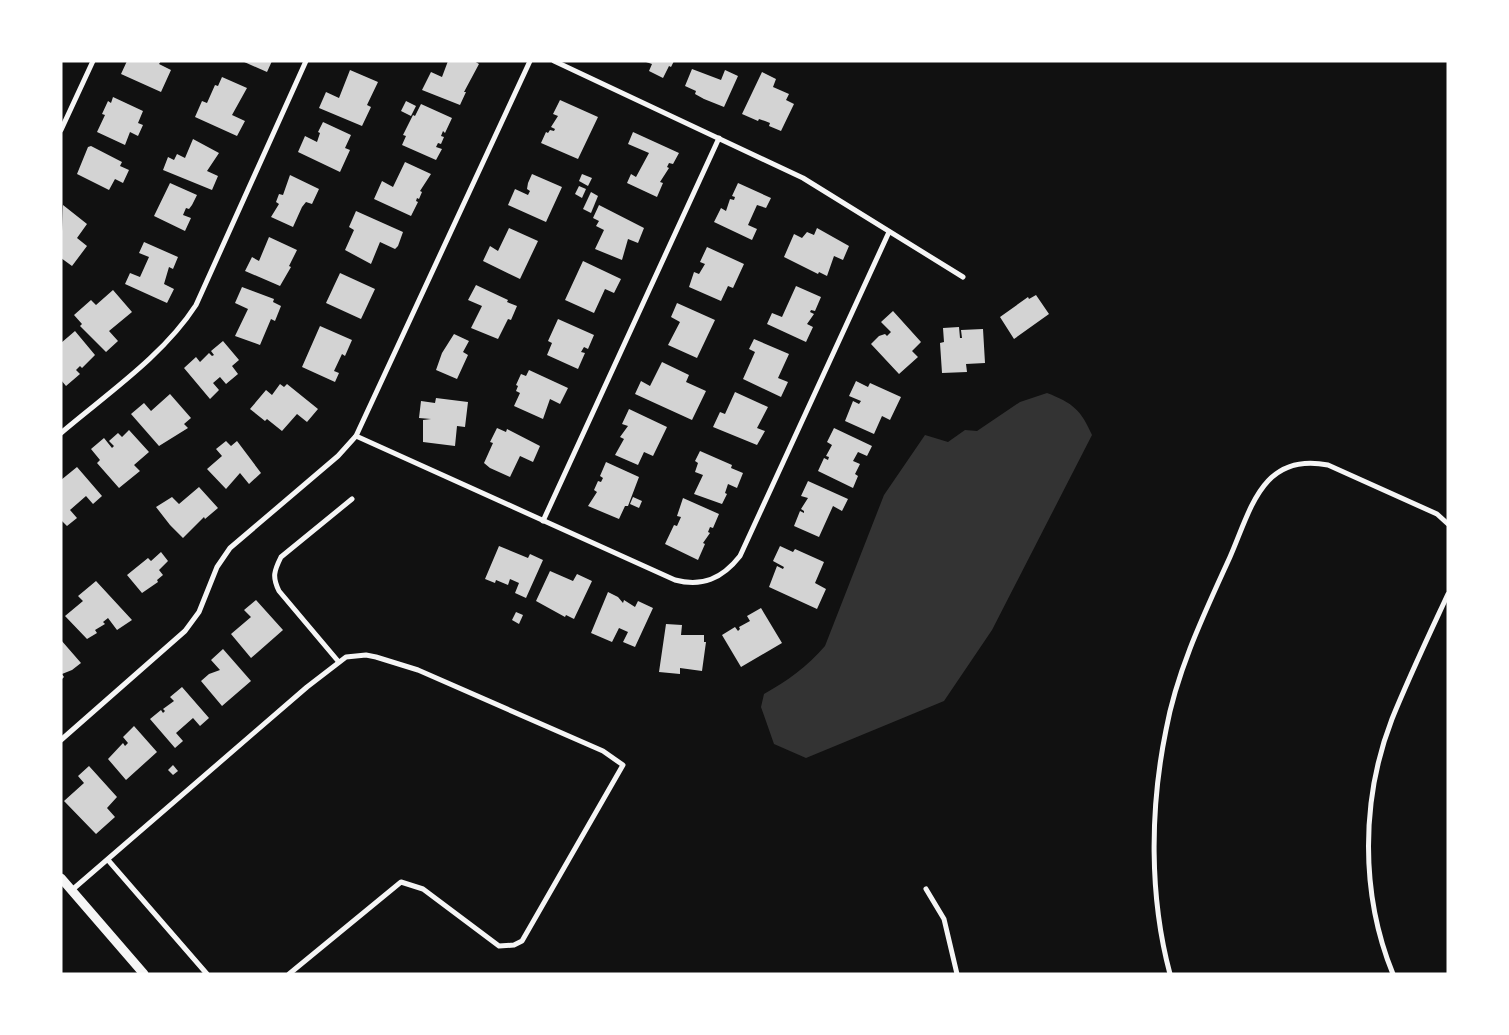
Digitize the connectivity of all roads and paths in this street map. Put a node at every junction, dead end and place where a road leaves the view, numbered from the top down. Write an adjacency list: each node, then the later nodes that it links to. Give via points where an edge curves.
1 (93, 61): 5 (street)
2 (306, 61): 9 (street, via 196,305 159,349)
3 (530, 61): 10 (street)
4 (554, 61): 6 (street)
5 (61, 130)
6 (719, 138): 7 (street, via 803,178); 12 (street)
7 (889, 232): 8 (street); 12 (street, via 740,556 731,567 702,583 675,580)
8 (963, 277)
9 (61, 433)
10 (356, 436): 12 (street); 16 (street, via 338,456 230,548 217,567 199,612 185,631)
11 (352, 499): 15 (street, via 281,557 273,580)
12 (543, 520)
13 (1448, 524): 25 (street, via 1437,514 1328,465 1311,462 1292,464 1274,474 1259,492 1189,653 1166,730 1154,858 1163,948)
14 (1448, 594): 26 (street, via 1392,720 1376,770 1368,819 1374,907)
15 (338, 661): 17 (street); 23 (street, via 366,655 418,670 603,751 623,765 522,941 499,946 423,889 401,882)
16 (61, 740)
17 (108, 860): 20 (street); 22 (street)
18 (61, 878): 20 (street)
19 (926, 889): 24 (street, via 944,919)
20 (72, 890): 21 (street)
21 (144, 974)
22 (207, 974)
23 (290, 974)
24 (957, 974)
25 (1170, 974)
26 (1393, 974)

